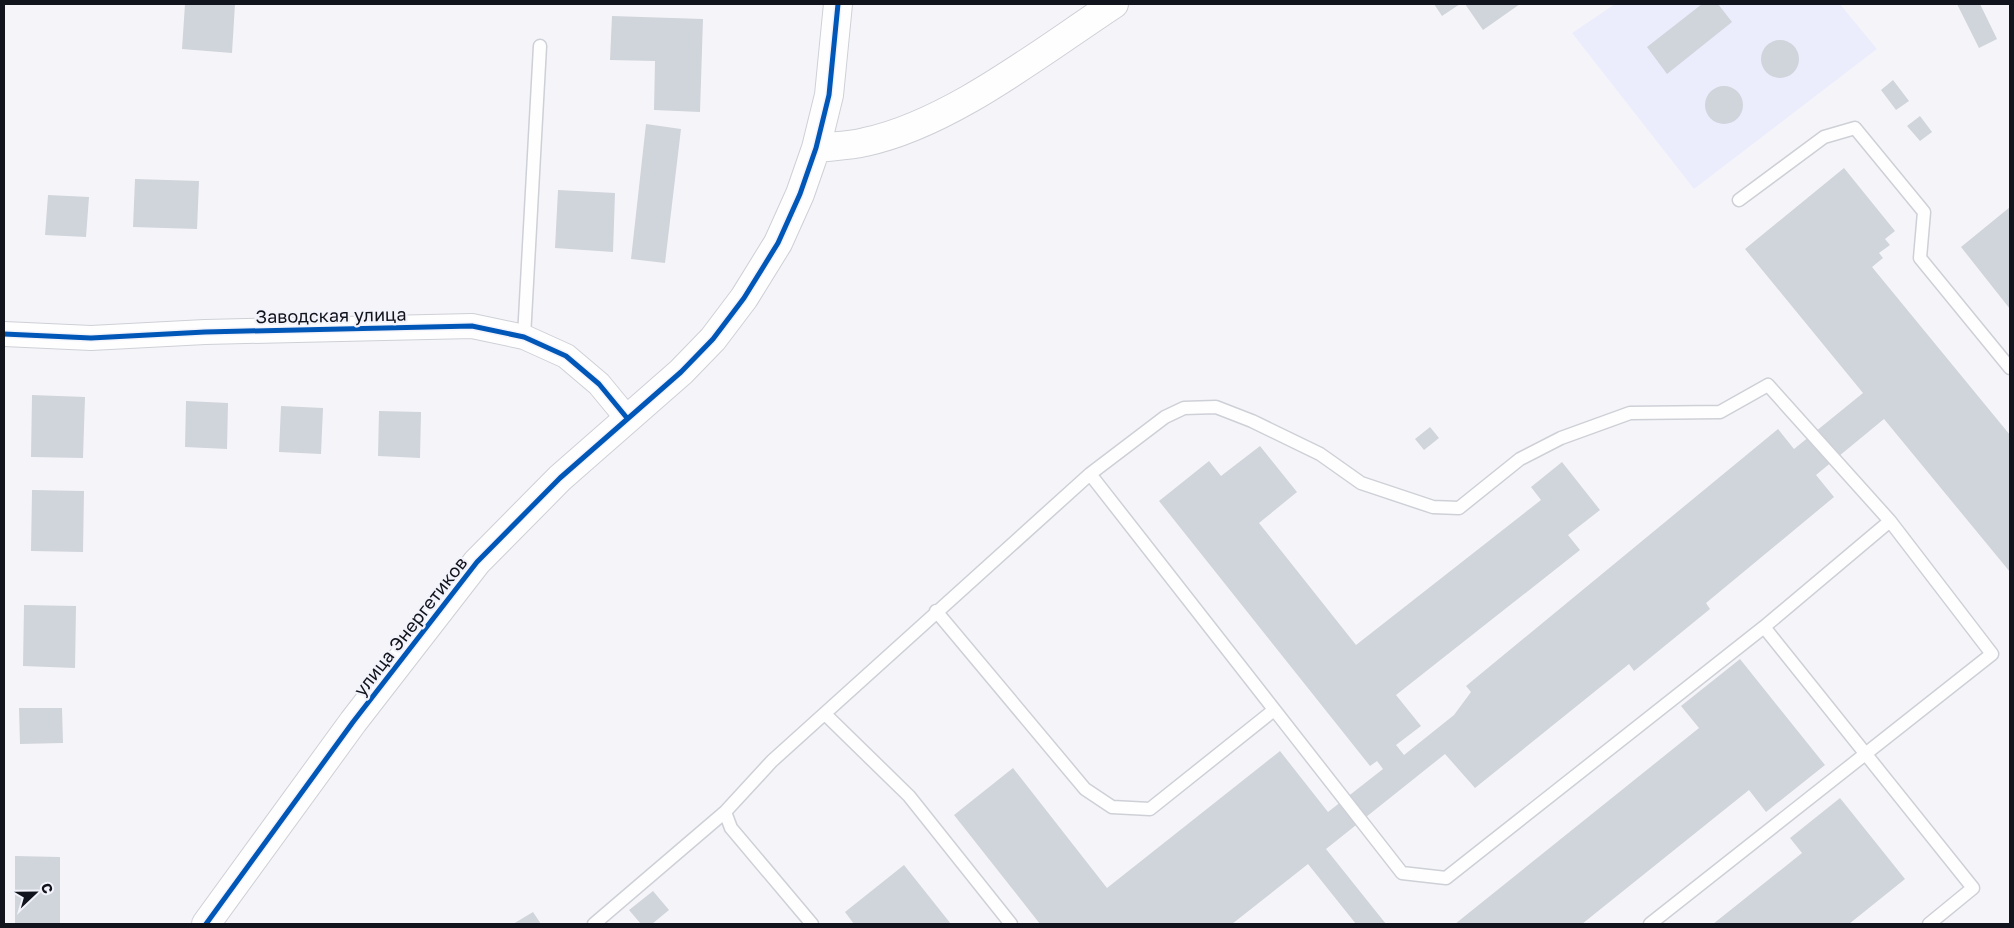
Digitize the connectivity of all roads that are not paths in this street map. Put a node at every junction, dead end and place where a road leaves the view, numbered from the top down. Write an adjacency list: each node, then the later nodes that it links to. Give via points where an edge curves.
1 (838, 4): 4 (street, улица Энергетиков, via 828,95)
2 (1114, 4): 4 (street, via 965,101 922,123 865,142)
3 (540, 46): 7 (lane)
4 (816, 148): 9 (street, улица Энергетиков, via 778,243 744,298 681,372)
5 (1738, 200): 8 (lane, via 1824,137 1855,128 1924,212 1920,258)
6 (4, 334): 7 (street, Заводская улица, via 91,338 472,326)
7 (524, 337): 9 (street, Заводская улица, via 566,356 599,384)
8 (2010, 368)
9 (627, 418): 18 (street, улица Энергетиков, via 560,478 448,596)
10 (1090, 474): 11 (lane, via 1165,417 1184,408 1216,407 1320,454 1361,483 1433,507 1459,508 1520,459 1561,438 1630,413 1720,412 1768,385); 12 (lane); 14 (lane)
11 (1890, 521): 13 (lane); 16 (lane, via 1992,654)
12 (936, 611): 14 (lane, via 1085,789 1112,807 1150,809); 15 (lane)
13 (1764, 627): 14 (lane, via 1446,878 1402,874); 16 (lane)
14 (1274, 710)
15 (825, 714): 17 (lane, via 772,760); 21 (lane, via 909,796)
16 (1865, 754): 22 (lane); 23 (lane, via 1973,888)
17 (725, 812): 19 (lane); 20 (lane, via 731,828)
18 (206, 924)
19 (594, 924)
20 (812, 924)
21 (1011, 924)
22 (1650, 924)
23 (1929, 924)

